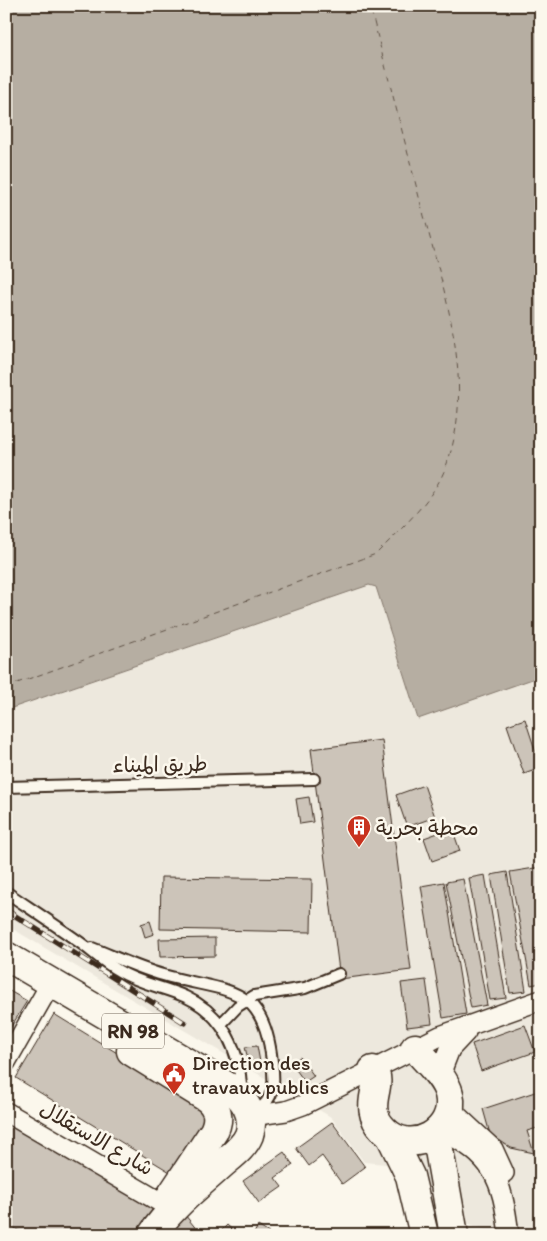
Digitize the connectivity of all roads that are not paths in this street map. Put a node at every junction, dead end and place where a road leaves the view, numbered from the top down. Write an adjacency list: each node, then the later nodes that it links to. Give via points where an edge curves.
1 (314, 779): 2 (lane, طريق الميناء)
2 (6, 786)
3 (6, 892): 4 (lane)
4 (82, 944): 9 (lane, via 161,975 224,988); 11 (lane, via 126,976 197,1003)
5 (6, 956): 8 (main road, RN 98)
6 (6, 973): 8 (main road, RN 98)
7 (339, 974): 9 (lane, via 305,988 262,994)
8 (47, 989): 14 (street); 17 (main road, RN 98); 19 (main road, RN 98, via 207,1098 216,1107)
9 (246, 1000): 11 (lane); 17 (lane, via 267,1030 274,1083 268,1101)
10 (541, 1000): 12 (street)
11 (221, 1024): 17 (lane, via 233,1046)
12 (466, 1027): 13 (street); 16 (street, via 466,1032 450,1049)
13 (415, 1048): 15 (street); 16 (main road)
14 (6, 1062)
15 (373, 1070): 17 (street, via 286,1111); 21 (main road, via 377,1081 372,1110 379,1125)
16 (437, 1074): 20 (main road, via 448,1088)
17 (240, 1092): 19 (main road); 22 (main road, via 251,1126 243,1146)
18 (6, 1112): 22 (street, شارع الاستقلال)
19 (218, 1119): 22 (main road)
20 (442, 1124): 21 (main road, via 419,1141); 24 (main road); 25 (street, via 483,1158 498,1180)
21 (391, 1137): 23 (main road, via 410,1176)
22 (162, 1219)
23 (424, 1235)
24 (454, 1235)
25 (509, 1235)

